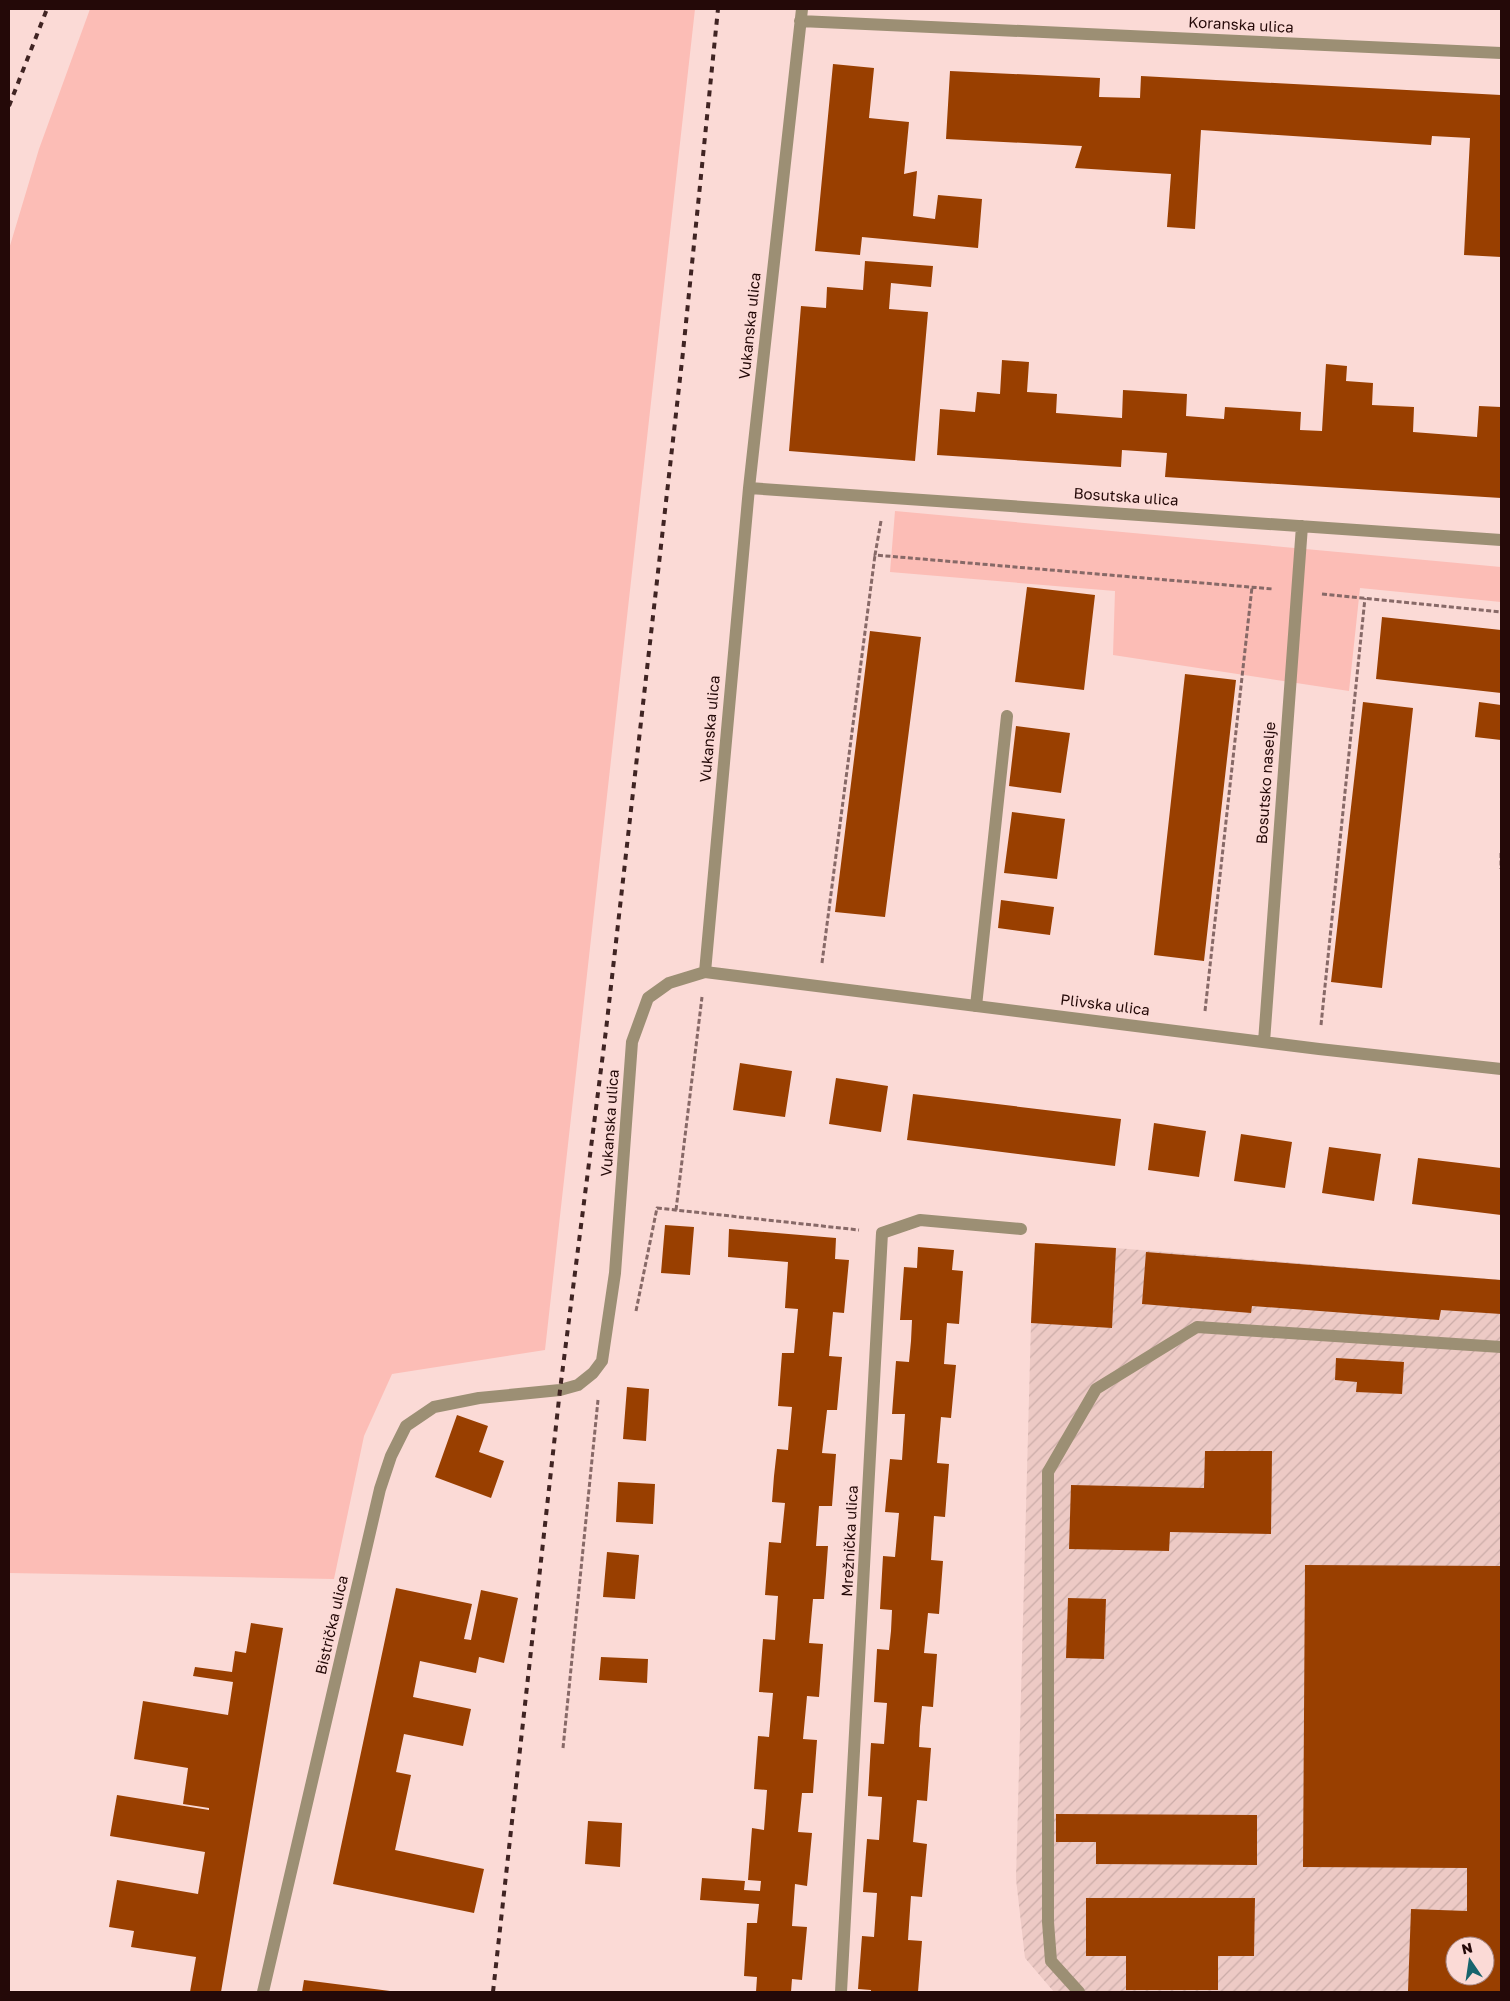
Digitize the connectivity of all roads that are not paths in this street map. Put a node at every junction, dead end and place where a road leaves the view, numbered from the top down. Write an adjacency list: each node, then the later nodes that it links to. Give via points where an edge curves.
1 (801, 15): 2 (street, Koranska ulica); 3 (street, Vukanska ulica)
2 (1501, 53)
3 (749, 488): 4 (street, Bosutska ulica); 7 (street, Vukanska ulica)
4 (1302, 526): 5 (street, Bosutska ulica); 9 (street, Bosutsko naselje)
5 (1501, 540)
6 (1007, 716): 8 (street)
7 (705, 972): 8 (street, Plivska ulica); 13 (street, Vukanska ulica, via 669,983 648,998 632,1042 615,1273 602,1361 578,1385)
8 (976, 1006): 9 (street, Plivska ulica)
9 (1264, 1042): 10 (street, Plivska ulica)
10 (1501, 1069)
11 (1021, 1229): 15 (street, Mrežnička ulica, via 920,1220 882,1233)
12 (1501, 1346): 16 (street, via 1197,1327 1096,1389 1048,1472 1048,1922 1051,1961)
13 (560, 1390): 14 (street, Bistrička ulica, via 479,1398 434,1407 406,1426 391,1456 380,1489)
14 (264, 1992)
15 (842, 1992)
16 (1078, 1992)

